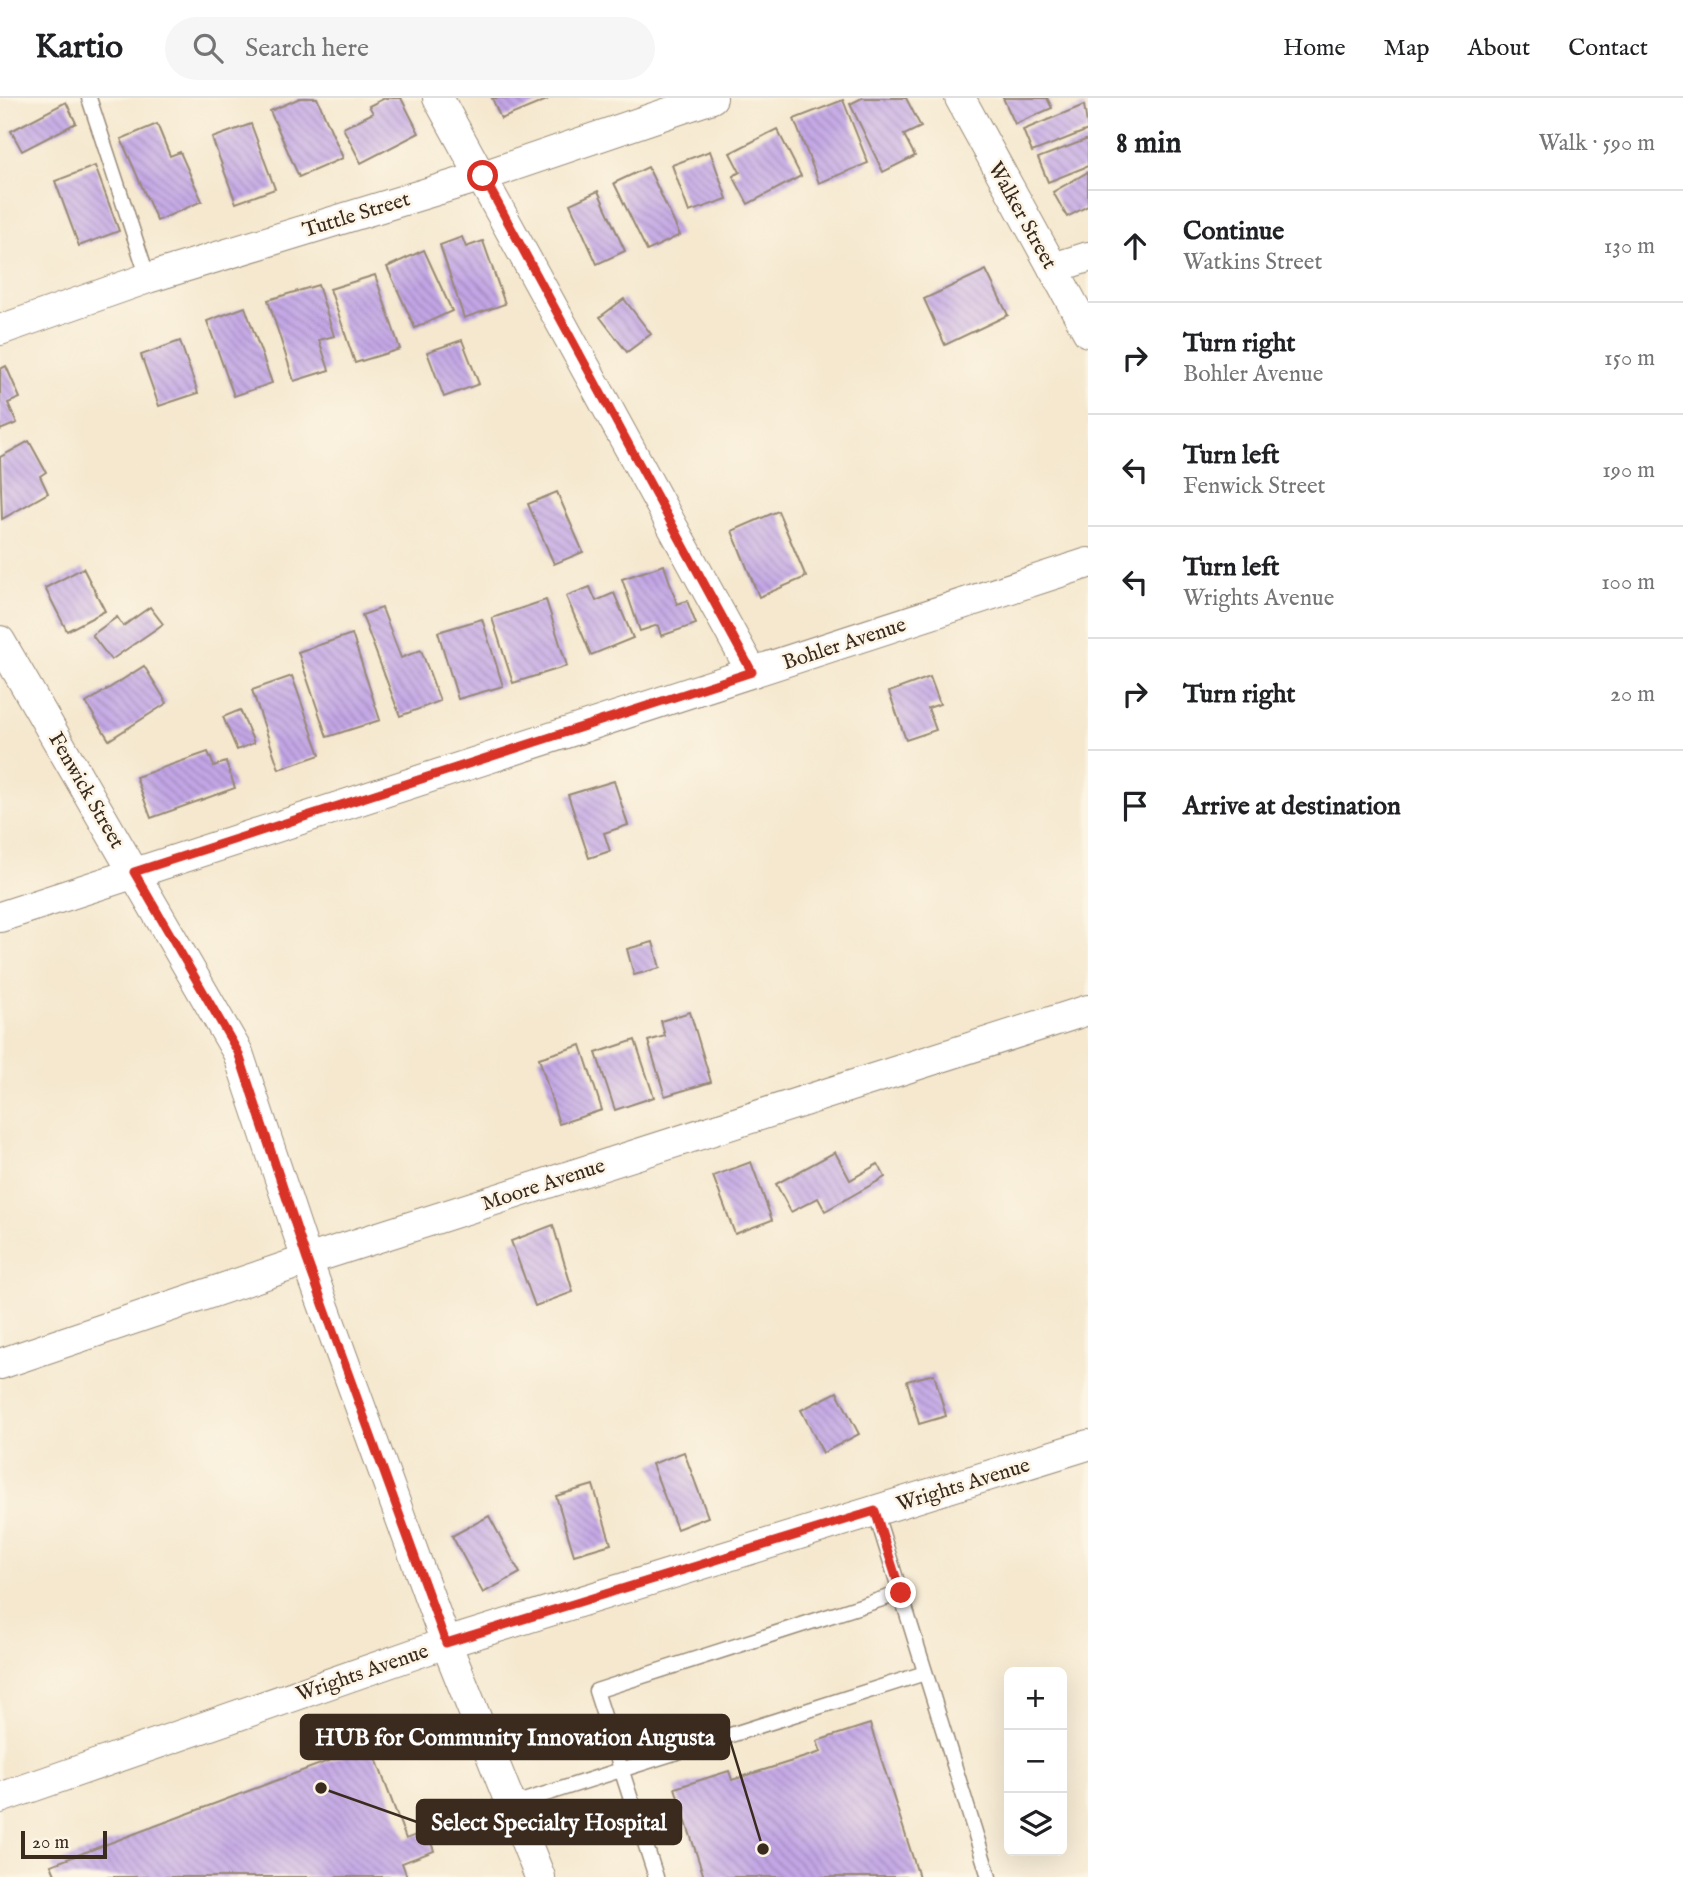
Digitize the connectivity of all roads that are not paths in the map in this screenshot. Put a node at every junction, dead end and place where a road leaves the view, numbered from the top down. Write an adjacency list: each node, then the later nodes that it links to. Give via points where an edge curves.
1 (89, 98): 8 (lane)
2 (438, 98): 5 (street)
3 (712, 98): 5 (street, Tuttle Street)
4 (960, 98): 7 (street, Walker Street)
5 (483, 176): 8 (street, Tuttle Street); 13 (street)
6 (1088, 257): 7 (street)
7 (1052, 268): 10 (street, Walker Street)
8 (148, 278): 9 (street, Tuttle Street)
9 (0, 330)
10 (1088, 331)
11 (1088, 563): 13 (street, Bohler Avenue)
12 (0, 641): 14 (street, Fenwick Street)
13 (752, 672): 14 (street, Bohler Avenue)
14 (134, 872): 15 (street, Bohler Avenue); 17 (street, Fenwick Street, via 238,1052)
15 (0, 917)
16 (1088, 1010): 17 (street, Moore Avenue)
17 (307, 1260): 18 (street, Moore Avenue); 22 (street, Fenwick Street)
18 (0, 1364)
19 (1088, 1445): 20 (street, Wrights Avenue)
20 (875, 1511): 21 (lane); 22 (street, Wrights Avenue)
21 (901, 1593): 23 (lane); 24 (lane, via 596,1691)
22 (446, 1643): 25 (street, Wrights Avenue); 26 (street, Fenwick Street)
23 (925, 1673): 24 (lane); 29 (lane)
24 (621, 1769): 26 (lane); 28 (lane)
25 (2, 1793)
26 (511, 1805): 27 (street, Fenwick Street)
27 (540, 1877)
28 (656, 1877)
29 (989, 1877)

